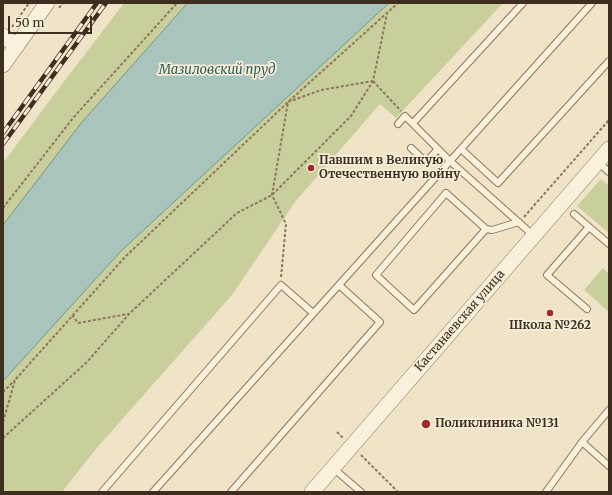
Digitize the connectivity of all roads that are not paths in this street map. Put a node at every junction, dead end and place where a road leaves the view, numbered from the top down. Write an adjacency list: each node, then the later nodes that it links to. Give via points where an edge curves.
1 (47, 3): 5 (street)
2 (523, 3): 8 (lane)
3 (592, 3): 13 (lane)
4 (4, 36): 5 (street)
5 (17, 46): 7 (street)
6 (609, 61): 13 (lane, via 498,184)
7 (3, 65)
8 (413, 123): 9 (lane, via 405,116); 11 (lane)
9 (398, 124)
10 (411, 148): 11 (lane, via 426,162)
11 (438, 149): 14 (lane)
12 (609, 149): 15 (street, Кастанаевская улица)
13 (461, 150): 14 (lane)
14 (450, 161): 17 (lane); 22 (lane)
15 (603, 167): 20 (street, Кастанаевская улица)
16 (574, 214): 18 (lane)
17 (519, 222): 19 (lane, via 492,230); 20 (lane)
18 (589, 227): 21 (lane); 23 (lane, via 547,275)
19 (486, 229): 19 (lane, via 414,310 376,275 446,193)
20 (534, 236): 28 (street, Кастанаевская улица)
21 (609, 244)
22 (339, 285): 24 (lane); 31 (lane, via 380,322)
23 (587, 309)
24 (313, 314): 29 (lane, via 281,285); 30 (lane)
25 (609, 410): 26 (lane)
26 (582, 442): 27 (lane); 34 (lane)
27 (609, 466)
28 (333, 468): 32 (street, Кастанаевская улица); 33 (lane)
29 (102, 492)
30 (153, 492)
31 (231, 492)
32 (312, 492)
33 (361, 492)
34 (546, 492)

